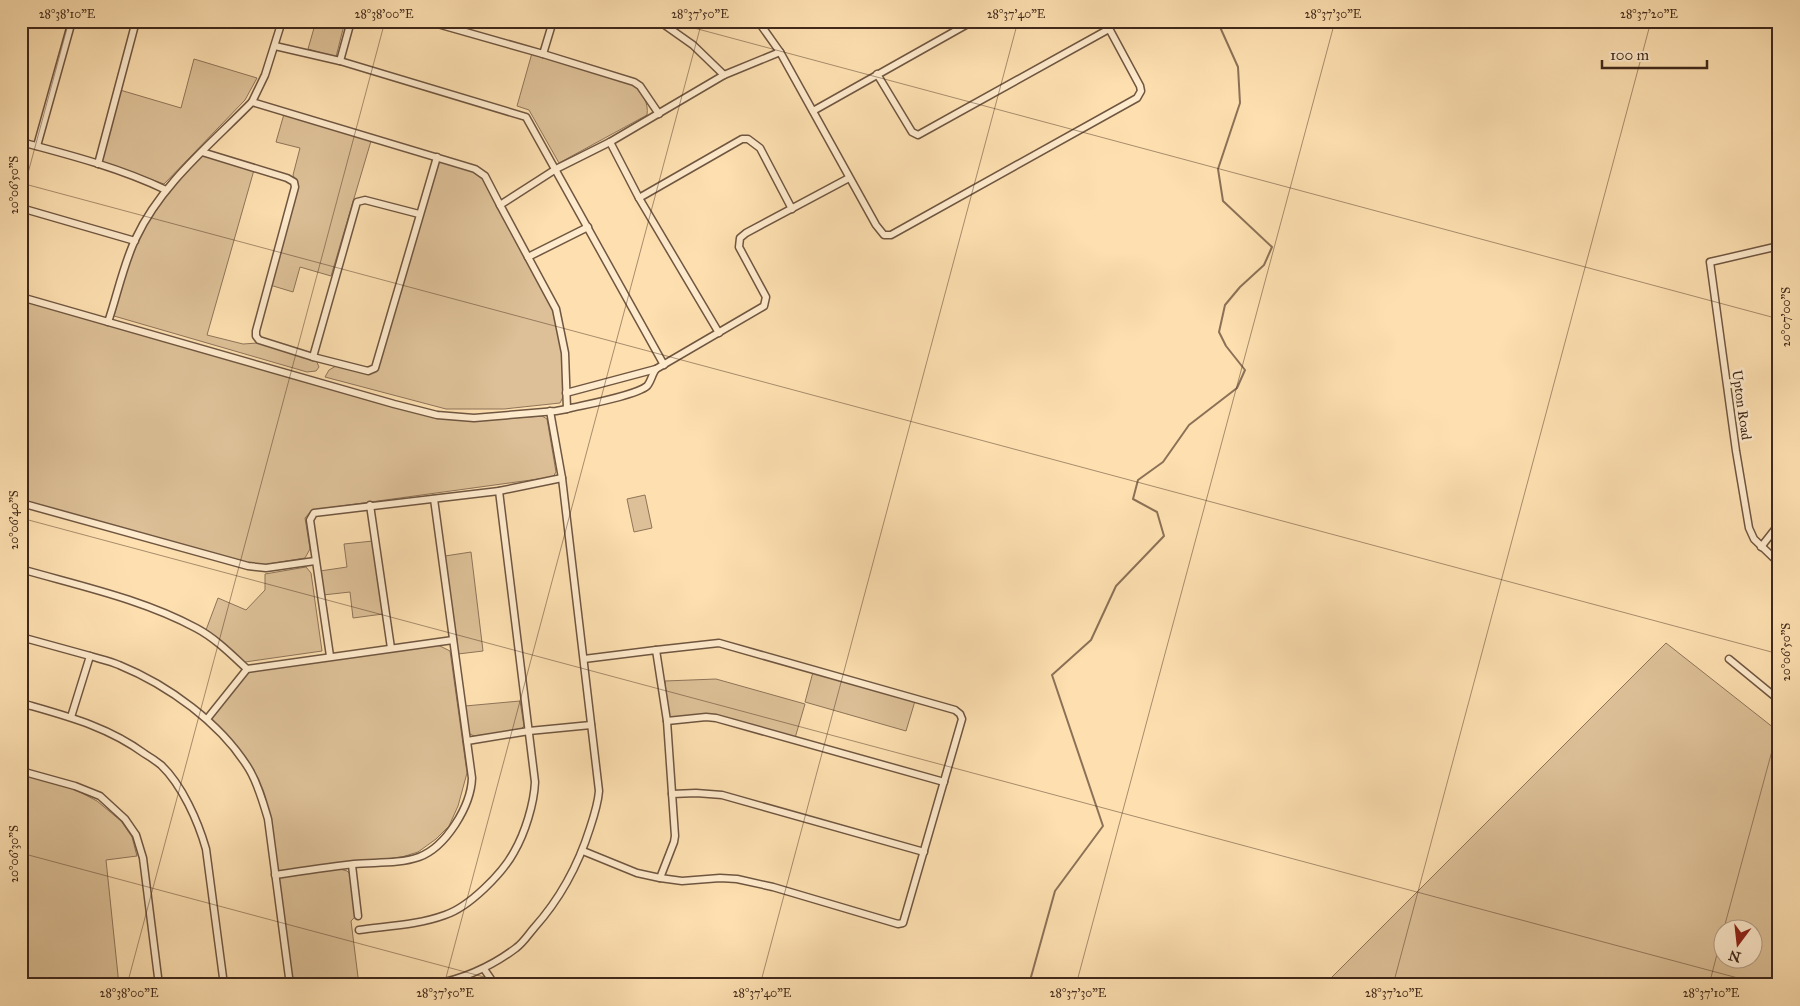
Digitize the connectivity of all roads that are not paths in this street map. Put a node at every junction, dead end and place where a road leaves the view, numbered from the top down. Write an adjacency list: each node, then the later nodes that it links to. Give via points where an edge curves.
1 (72, 21): 23 (street)
2 (136, 21): 26 (street)
3 (282, 21): 12 (street)
4 (351, 21): 15 (street)
5 (427, 21): 14 (street)
6 (553, 21): 14 (street)
7 (659, 21): 17 (street, via 692,45)
8 (758, 21): 13 (street)
9 (973, 21): 16 (street)
10 (1105, 21): 11 (street)
11 (1109, 29): 16 (street, via 918,135 912,132); 28 (street, via 1140,86 1139,95 1133,100 891,235 884,235 879,230)
12 (275, 46): 15 (street); 18 (street)
13 (780, 52): 17 (street); 19 (street)
14 (543, 54): 20 (street, via 638,84)
15 (340, 61): 27 (street, via 526,117)
16 (877, 74): 19 (street)
17 (724, 75): 20 (street)
18 (252, 102): 24 (street); 25 (street)
19 (813, 111): 28 (street)
20 (659, 114): 22 (street)
21 (21, 142): 23 (street)
22 (610, 142): 27 (street); 30 (street)
23 (37, 146): 26 (street)
24 (202, 152): 29 (street); 42 (street, via 294,182 256,336 264,342)
25 (437, 157): 31 (street, via 481,172); 34 (street)
26 (98, 164): 29 (street, via 142,178)
27 (556, 169): 31 (street); 35 (street)
28 (849, 178): 33 (street)
29 (166, 190): 36 (street)
30 (640, 198): 33 (street, via 742,139 748,139 760,148); 41 (street)
31 (500, 205): 38 (street)
32 (21, 208): 36 (street)
33 (792, 209): 41 (street, via 740,238 739,247 766,297 766,304)
34 (419, 214): 42 (street, via 365,200 358,202); 42 (street, via 375,368 368,371)
35 (588, 227): 38 (street); 43 (street)
36 (134, 241): 40 (street)
37 (1779, 246): 54 (street, Upton Road, via 1710,262 1743,498 1749,528)
38 (528, 257): 45 (street, via 556,309 565,353)
39 (21, 297): 40 (street)
40 (108, 322): 47 (street, via 437,415 474,418)
41 (719, 333): 43 (street)
42 (313, 357)
43 (664, 365): 44 (street)
44 (656, 369): 45 (street); 46 (street, via 642,389)
45 (566, 393): 46 (street)
46 (567, 409): 47 (street)
47 (550, 411): 48 (street)
48 (562, 478): 49 (street); 64 (street)
49 (499, 491): 50 (street); 73 (street)
50 (434, 499): 52 (street); 59 (street)
51 (21, 503): 55 (street, via 248,566 266,568)
52 (370, 505): 55 (street, via 314,513 310,520); 60 (street)
53 (1779, 524): 54 (street)
54 (1762, 547): 56 (street, Upton Road)
55 (315, 561): 63 (street)
56 (1779, 563)
57 (21, 569): 66 (street, via 163,613 210,637)
58 (21, 637): 62 (street)
59 (453, 640): 60 (street); 74 (street)
60 (391, 648): 63 (street)
61 (656, 650): 64 (street); 71 (street); 76 (street, via 719,643 958,712 962,722)
62 (90, 656): 69 (street); 70 (street, via 140,675)
63 (330, 656): 66 (street)
64 (584, 658): 72 (street)
65 (1729, 659): 67 (street)
66 (247, 669): 70 (street)
67 (1779, 700)
68 (21, 704): 69 (street)
69 (71, 717): 87 (street, via 98,726 161,765 190,806 206,849)
70 (207, 719): 81 (street, via 235,748 255,782 268,819)
71 (667, 721): 76 (street, via 716,718); 77 (street)
72 (591, 725): 73 (street); 78 (street, via 599,791)
73 (529, 731): 74 (street); 84 (street, via 535,782 532,804 514,852 502,869 472,900 445,916)
74 (467, 741): 80 (street, via 472,788 457,821 440,844 419,857)
75 (21, 771): 86 (street, via 100,796 125,819 136,835 143,858)
76 (944, 782): 79 (street)
77 (672, 794): 79 (street, via 722,796); 82 (street, via 675,839)
78 (583, 851): 82 (street); 85 (street, via 564,888 540,921 517,947)
79 (924, 852): 82 (street, via 901,924 737,878 682,881)
80 (352, 865): 81 (street); 83 (street)
81 (275, 875): 88 (street)
82 (660, 878)
83 (358, 916)
84 (359, 930)
85 (484, 969): 89 (street); 90 (street)
86 (159, 985)
87 (224, 985)
88 (290, 985)
89 (432, 985)
90 (495, 985)

